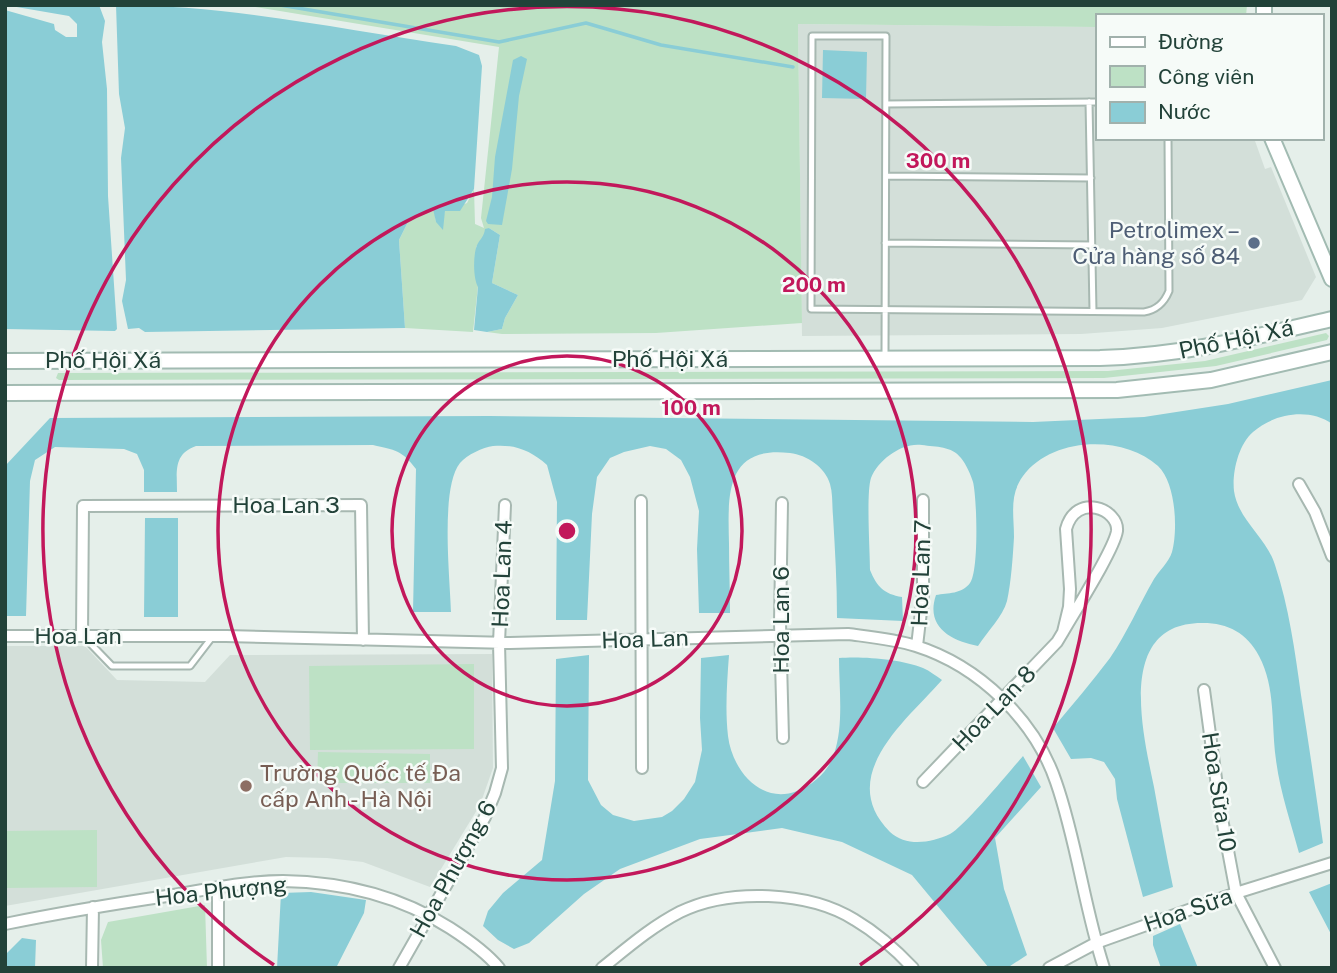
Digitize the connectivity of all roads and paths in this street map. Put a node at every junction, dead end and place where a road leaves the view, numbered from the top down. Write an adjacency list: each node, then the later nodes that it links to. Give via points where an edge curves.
1 (1089, 102): 2 (lane); 3 (lane); 7 (lane)
2 (1096, 102)
3 (886, 104): 6 (lane); 11 (lane, via 886,36 812,36 811,309)
4 (1168, 140): 12 (lane, via 1167,297 1151,311)
5 (1273, 140): 10 (main road)
6 (886, 176): 7 (lane); 8 (lane)
7 (1091, 178): 9 (lane)
8 (886, 243): 9 (lane); 11 (lane)
9 (1092, 245): 12 (lane)
10 (1332, 279)
11 (885, 309): 12 (lane); 15 (lane)
12 (1093, 311)
13 (1332, 319): 15 (main road, Phố Hội Xá, via 1207,348 1153,355)
14 (1332, 352): 17 (main road, Phố Hội Xá, via 1211,380 1107,391)
15 (885, 359): 16 (main road, Phố Hội Xá)
16 (5, 361)
17 (5, 393)
18 (1299, 484): 23 (street)
19 (923, 500): 32 (street, Hoa Lan 7)
20 (641, 501): 29 (street)
21 (782, 503): 26 (street, Hoa Lan 6)
22 (505, 505): 31 (street, Hoa Lan 4)
23 (1332, 556)
24 (1063, 632): 24 (street, Hoa Lan 8, via 1069,607 1068,521 1079,508 1104,510 1114,519 1117,533); 34 (street, Hoa Lan 8)
25 (82, 635): 27 (street, Hoa Lan); 28 (street, Hoa Lan); 28 (lane, via 113,666 190,666); 30 (street, Hoa Lan 3, via 83,506 361,505)
26 (780, 635): 29 (street, Hoa Lan); 32 (street, Hoa Lan, via 848,634); 35 (street, Hoa Lan 6)
27 (5, 636)
28 (213, 636): 30 (street, Hoa Lan)
29 (641, 639): 31 (street, Hoa Lan); 36 (street)
30 (363, 640): 31 (street, Hoa Lan)
31 (499, 643): 42 (street, Hoa Phượng 6, via 502,768 485,817)
32 (918, 646): 34 (street, Hoa Lan, via 964,670)
33 (1204, 690): 40 (street, Hoa Sữa 10)
34 (1003, 699): 37 (street, Hoa Lan 8); 44 (street, Hoa Lan, via 1040,744 1056,782)
35 (783, 738)
36 (642, 768)
37 (923, 782)
38 (1332, 863): 40 (street, Hoa Sữa)
39 (218, 888): 41 (street, Hoa Phượng); 42 (street, Hoa Phượng, via 282,881 342,886 382,895); 46 (street)
40 (1237, 893): 44 (street, Hoa Sữa); 53 (street, Hoa Sữa 10)
41 (93, 906): 43 (street, Hoa Phượng); 45 (street)
42 (429, 914): 47 (street, Hoa Phượng 6); 48 (street, Hoa Phượng)
43 (5, 924)
44 (1096, 943): 51 (street, Hoa Sữa); 52 (street, Hoa Lan)
45 (92, 968)
46 (218, 968)
47 (399, 968)
48 (499, 968)
49 (602, 968): 50 (street, via 681,912 718,899 746,897 808,901 854,919)
50 (913, 968)
51 (1049, 968)
52 (1104, 968)
53 (1275, 968)

